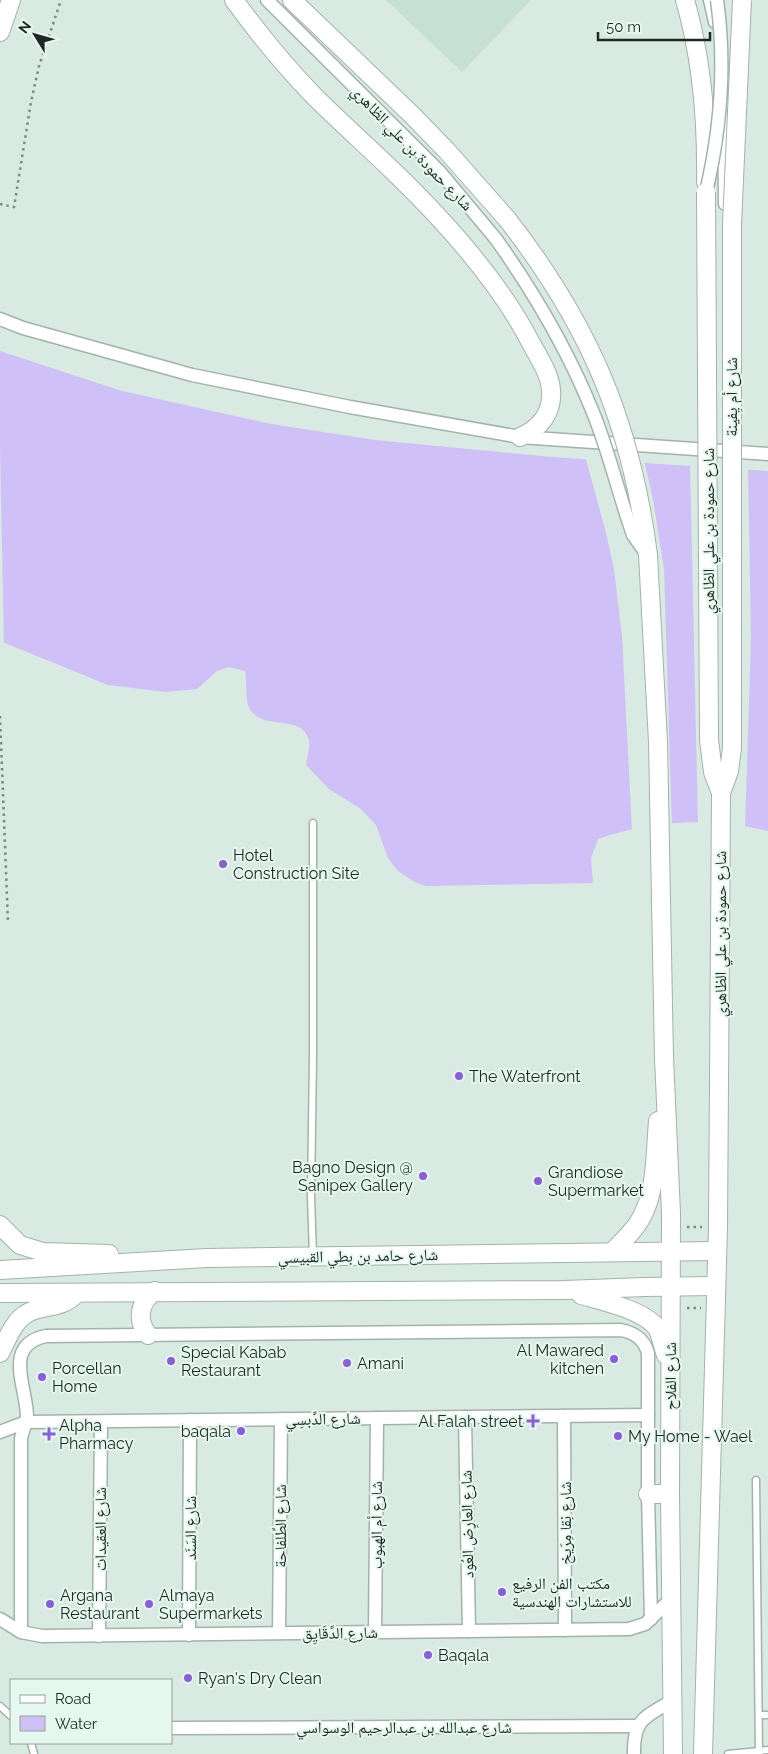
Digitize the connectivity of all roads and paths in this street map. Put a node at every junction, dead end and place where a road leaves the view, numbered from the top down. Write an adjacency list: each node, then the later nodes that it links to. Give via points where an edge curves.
1 (11, 0): 10 (main road)
2 (61, 0): 12 (path, via 39,66 14,207)
3 (234, 0): 14 (main road, via 306,87 445,225 515,314 551,390 546,416 535,429)
4 (267, 0): 17 (street, شارع حمودة بن علي الظاهري, bridge, via 440,172 496,239 536,299 571,362 594,415 631,529)
5 (292, 0): 17 (main road, شارع حمودة بن علي الظاهري, bridge, via 447,151 508,218 547,272 581,330 617,414 637,484)
6 (685, 0): 11 (main road, شارع حمودة بن علي الظاهري, bridge, via 694,35 703,98)
7 (710, 0): 15 (street, شارع حمودة بن علي الظاهري, via 720,53 724,116)
8 (717, 0): 11 (street, bridge, via 721,37 721,100)
9 (742, 0): 19 (main road, شارع أم يِفينة, bridge, via 732,224 732,748 729,771)
10 (0, 32)
11 (706, 192): 19 (main road, شارع حمودة بن علي الظاهري, bridge, via 709,740 713,772)
12 (0, 204)
13 (0, 318): 14 (street, via 23,328 192,375 350,408)
14 (520, 437): 15 (street)
15 (725, 451): 16 (street)
16 (768, 454)
17 (648, 555): 22 (main road, شارع حمودة بن علي الظاهري, via 658,742)
18 (0, 716): 21 (path)
19 (721, 793): 25 (main road, شارع حمودة بن علي الظاهري)
20 (313, 823): 27 (lane)
21 (8, 922)
22 (664, 1058): 24 (main road, شارع الفلاح); 26 (main road, via 652,1191 641,1219)
23 (0, 1225): 28 (main road, via 20,1245 43,1252)
24 (671, 1251): 25 (main road, شارع حامد بن بطي القبيسي); 26 (main road, شارع حامد بن بطي القبيسي); 30 (main road, شارع الفلاح)
25 (717, 1251): 31 (main road)
26 (612, 1252): 27 (main road, شارع حامد بن بطي القبيسي)
27 (313, 1256): 28 (main road, شارع حامد بن بطي القبيسي)
28 (207, 1258): 29 (main road, شارع حامد بن بطي القبيسي)
29 (0, 1270)
30 (671, 1286): 31 (main road, شارع حامد بن بطي القبيسي); 32 (main road, شارع حامد بن بطي القبيسي); 38 (main road, شارع الفلاح)
31 (716, 1286): 72 (main road)
32 (564, 1290): 33 (main road, شارع حامد بن بطي القبيسي); 38 (main road, via 623,1307 649,1322 657,1329)
33 (155, 1291): 35 (main road, شارع حامد بن بطي القبيسي); 36 (main road, via 141,1308 141,1322)
34 (0, 1293): 35 (main road, شارع حامد بن بطي القبيسي)
35 (77, 1294): 37 (main road, via 62,1304 26,1314 14,1327)
36 (148, 1335): 39 (street, via 621,1330 638,1337 648,1353); 45 (street, via 46,1336 28,1343 20,1363)
37 (0, 1353)
38 (670, 1366): 50 (main road, شارع الفلاح)
39 (648, 1414): 40 (street, شارع الدِّبسِي); 49 (street)
40 (564, 1416): 41 (street, شارع الدِّبسِي); 54 (street, شارع نِقا مِرَيخ)
41 (465, 1417): 42 (street, شارع الدِّبسِي); 55 (street, شارع العارِض العُود)
42 (377, 1418): 43 (street, شارع الدِّبسِي); 57 (street, شارع أم الهبوب)
43 (281, 1419): 44 (street, شارع الدِّبسِي); 58 (street, شارع الطِّلفاحة)
44 (190, 1420): 46 (street, شارع الدِّبسِي); 59 (street, شارع السَنَد)
45 (26, 1422): 46 (street, شارع الدِّبسِي); 47 (street, شارع الدِّبسِي); 56 (street, via 21,1440)
46 (101, 1422): 60 (street, شارع العقيدات)
47 (0, 1432)
48 (756, 1480): 64 (lane)
49 (648, 1494): 50 (main road); 53 (street)
50 (670, 1494): 51 (main road, شارع الفلاح)
51 (672, 1598): 53 (street, شارع الدَّقَايِق); 61 (main road, شارع الفلاح)
52 (0, 1619): 56 (street, شارع الدَّقَايِق)
53 (651, 1619): 54 (street, شارع الدَّقَايِق, via 637,1628)
54 (565, 1630): 55 (street, شارع الدَّقَايِق)
55 (469, 1631): 57 (street, شارع الدَّقَايِق)
56 (22, 1632): 60 (street, شارع الدَّقَايِق, via 42,1636)
57 (375, 1632): 58 (street, شارع الدَّقَايِق)
58 (279, 1633): 59 (street, شارع الدَّقَايِق)
59 (189, 1635): 60 (street, شارع الدَّقَايِق)
60 (100, 1636)
61 (673, 1700): 66 (street); 71 (main road, شارع الفلاح)
62 (0, 1706): 63 (lane)
63 (10, 1715)
64 (759, 1715): 65 (lane); 69 (lane)
65 (768, 1715)
66 (637, 1726): 67 (street, شارع عبدالله بن عبدالرحيم الوسواسي); 70 (street)
67 (172, 1728)
68 (768, 1750): 69 (lane)
69 (759, 1752): 73 (lane)
70 (634, 1754)
71 (672, 1754)
72 (703, 1754)
73 (728, 1754)

